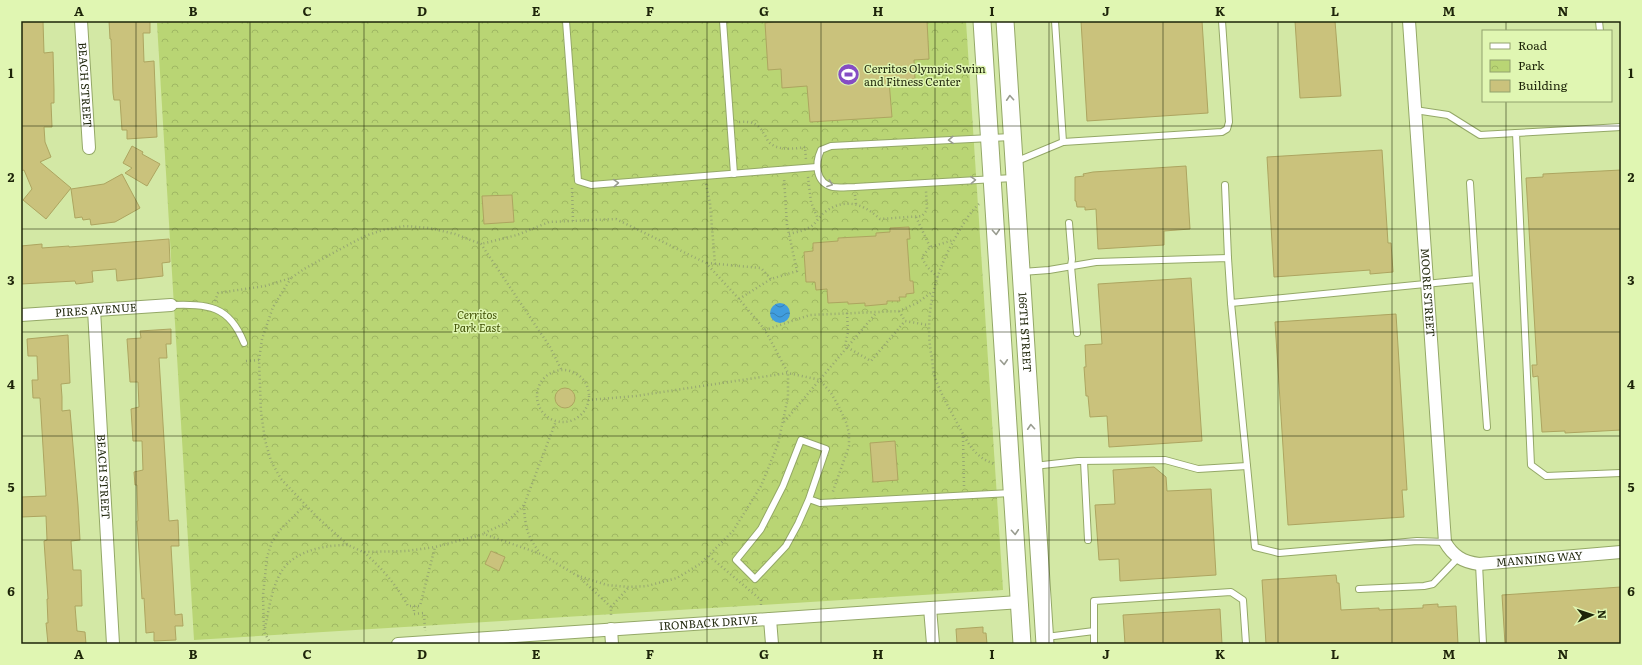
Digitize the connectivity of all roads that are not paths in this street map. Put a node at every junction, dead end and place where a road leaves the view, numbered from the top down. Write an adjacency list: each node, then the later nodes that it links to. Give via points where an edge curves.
1 (81, 21): 15 (street, BEACH STREET)
2 (566, 21): 18 (lane, one-way to 18, via 578,182 591,185)
3 (723, 21): 18 (lane)
4 (982, 21): 13 (street, 166TH STREET)
5 (1005, 21): 12 (street, 166TH STREET, one-way to 5)
6 (1055, 21): 14 (lane)
7 (1222, 21): 14 (lane, via 1229,122 1227,129 1222,132)
8 (1409, 21): 9 (street, MOORE STREET)
9 (1415, 110): 11 (lane, via 1448,115 1480,135); 27 (street, MOORE STREET)
10 (1621, 127): 11 (lane)
11 (1516, 133): 38 (lane, via 1531,465 1546,476)
12 (1012, 137): 13 (lane); 17 (street, 166TH STREET)
13 (990, 138): 16 (lane, one-way to 16, via 831,146 821,150 817,158); 19 (street, 166TH STREET)
14 (1063, 142): 17 (lane)
15 (88, 148)
16 (818, 167): 18 (lane); 19 (lane, one-way to 19, via 822,181 832,187)
17 (1014, 170): 19 (lane); 25 (street, 166TH STREET)
18 (734, 174)
19 (992, 179): 40 (street, 166TH STREET, one-way to 40)
20 (1470, 183): 26 (lane)
21 (1225, 185): 23 (lane)
22 (1069, 222): 24 (lane)
23 (1228, 258): 24 (lane, via 1096,262); 28 (lane)
24 (1071, 266): 25 (lane); 32 (lane)
25 (1021, 272): 36 (street, 166TH STREET, one-way to 25)
26 (1476, 279): 27 (lane); 34 (lane)
27 (1426, 283): 28 (lane); 43 (street, MOORE STREET)
28 (1231, 303): 37 (lane)
29 (172, 305): 30 (street, PIRES AVENUE); 33 (lane, via 214,307 232,321)
30 (94, 310): 31 (street, PIRES AVENUE); 55 (street, BEACH STREET)
31 (21, 315)
32 (1077, 333)
33 (244, 343)
34 (1487, 427)
35 (1084, 461): 36 (lane); 37 (lane, via 1165,460 1198,469); 42 (lane)
36 (1034, 466): 39 (street, 166TH STREET)
37 (1247, 466): 43 (lane, via 1255,547 1279,553 1417,541)
38 (1621, 473)
39 (1036, 491): 40 (street); 53 (street, 166TH STREET)
40 (1012, 493): 41 (lane, via 828,503 820,503); 48 (street, 166TH STREET, one-way to 48)
41 (809, 498): 41 (lane, via 826,450 800,440 783,486 761,529 736,560 755,579 786,546)
42 (1088, 540)
43 (1445, 542): 45 (street)
44 (1621, 552): 46 (street, MANNING WAY)
45 (1458, 558): 46 (street, MANNING WAY); 47 (lane, via 1433,584)
46 (1479, 564): 63 (lane)
47 (1359, 589)
48 (1020, 602): 49 (street, IRONBACK DRIVE); 60 (street, 166TH STREET)
49 (930, 608): 50 (street, IRONBACK DRIVE); 59 (street)
50 (770, 618): 51 (street, IRONBACK DRIVE); 58 (street)
51 (611, 629): 54 (street, IRONBACK DRIVE); 57 (street)
52 (1094, 631): 53 (lane); 61 (lane); 62 (lane, via 1094,601 1231,592 1243,600)
53 (1045, 641)
54 (442, 642): 56 (street, IRONBACK DRIVE)
55 (113, 644)
56 (398, 644)
57 (612, 644)
58 (772, 644)
59 (933, 644)
60 (1022, 644)
61 (1094, 644)
62 (1246, 644)
63 (1484, 644)

